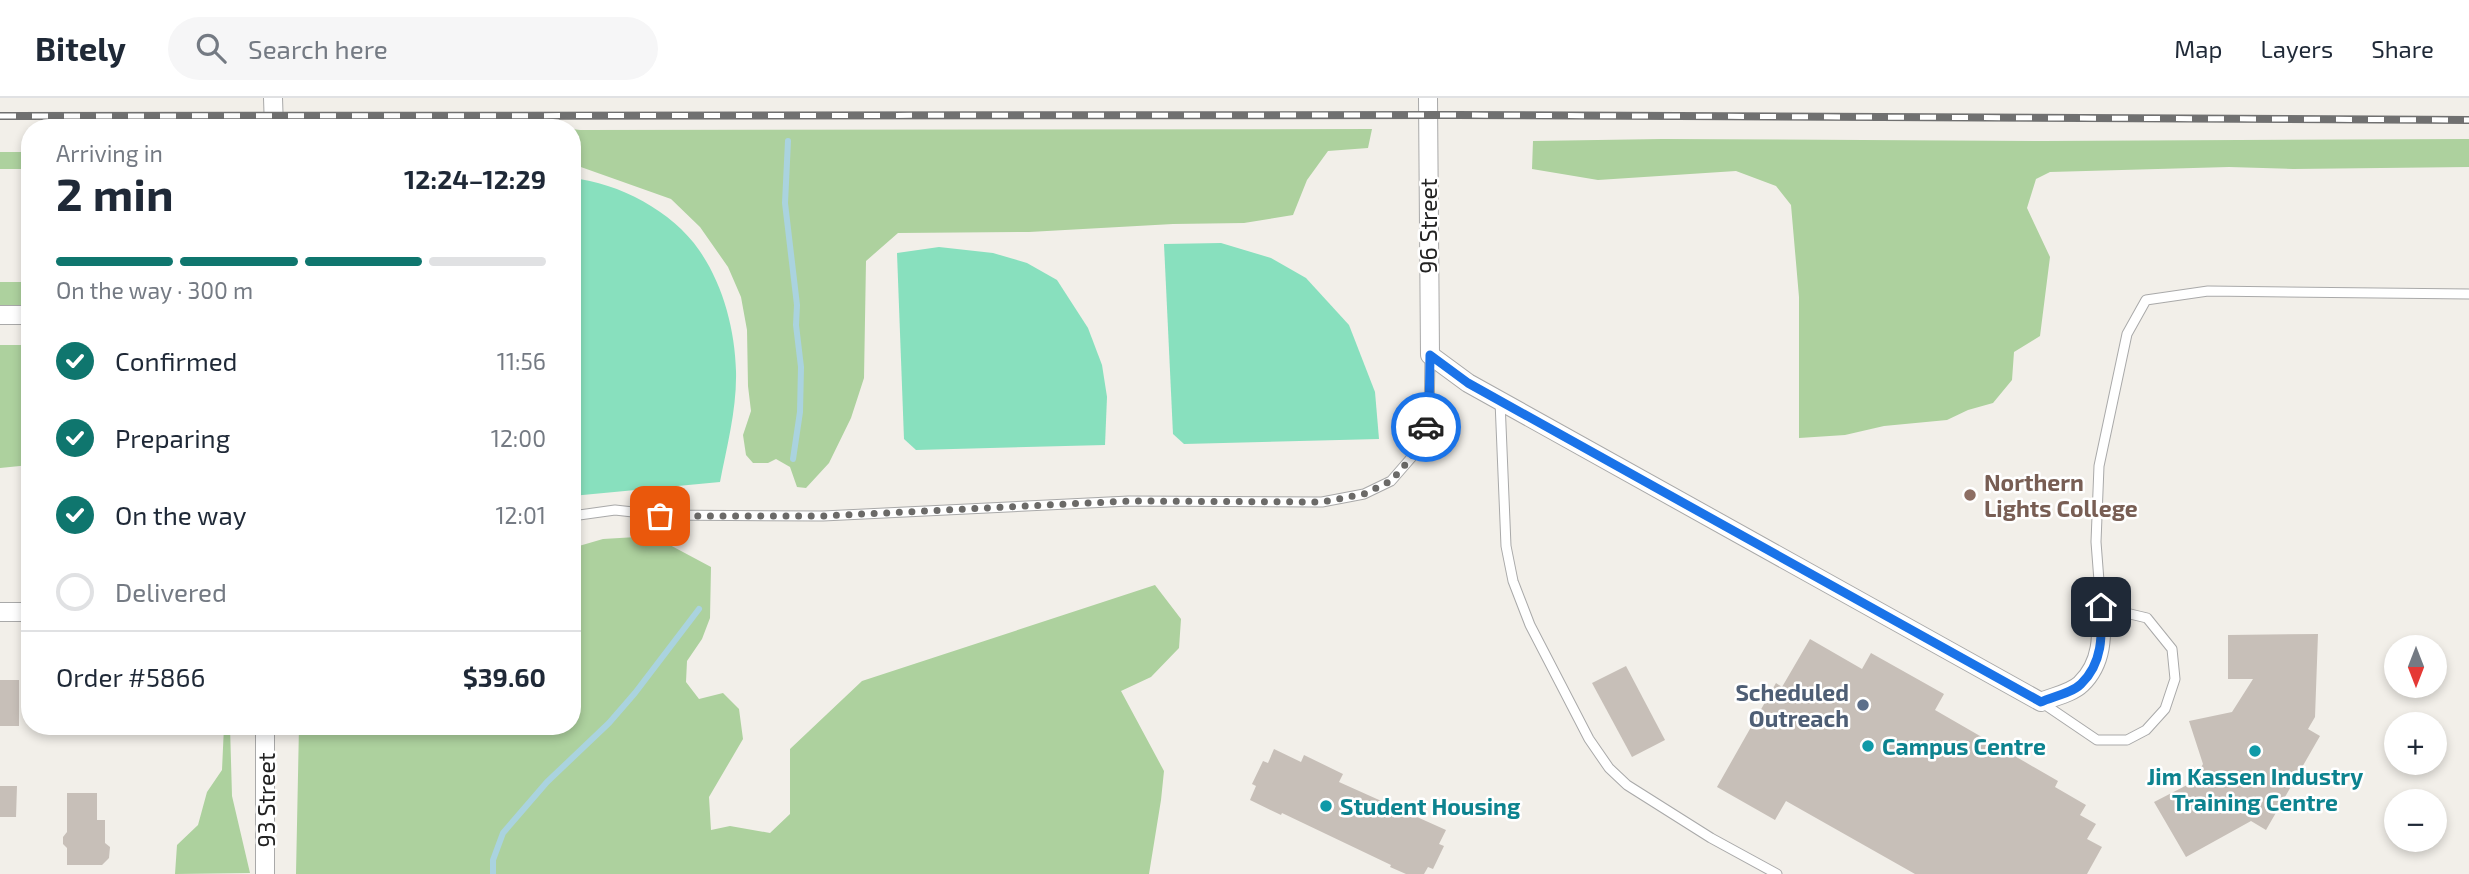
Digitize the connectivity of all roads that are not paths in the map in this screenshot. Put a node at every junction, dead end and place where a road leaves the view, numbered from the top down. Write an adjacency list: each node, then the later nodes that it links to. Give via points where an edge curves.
1 (273, 98): 3 (street)
2 (1428, 98): 7 (street, 96 Street)
3 (274, 119)
4 (2469, 294): 10 (lane, via 2208,291 2146,300 2127,334 2099,466 2096,542)
5 (0, 315): 6 (street)
6 (21, 315)
7 (1430, 355): 8 (street); 9 (lane, via 1429,419 1411,458 1391,481 1364,494 1322,502 1129,501 823,516 660,516 615,510)
8 (1500, 401): 13 (street); 16 (lane, via 1506,546 1513,581 1530,625 1590,738 1609,768 1627,785)
9 (581, 515)
10 (2101, 607): 13 (street, via 2099,658 2080,685); 13 (lane, via 2147,618 2172,649 2175,679 2165,709 2146,730 2127,740 2097,740)
11 (0, 612): 12 (street)
12 (21, 612)
13 (2041, 702)
14 (265, 735): 15 (street, 93 Street)
15 (265, 874)
16 (1777, 874)

